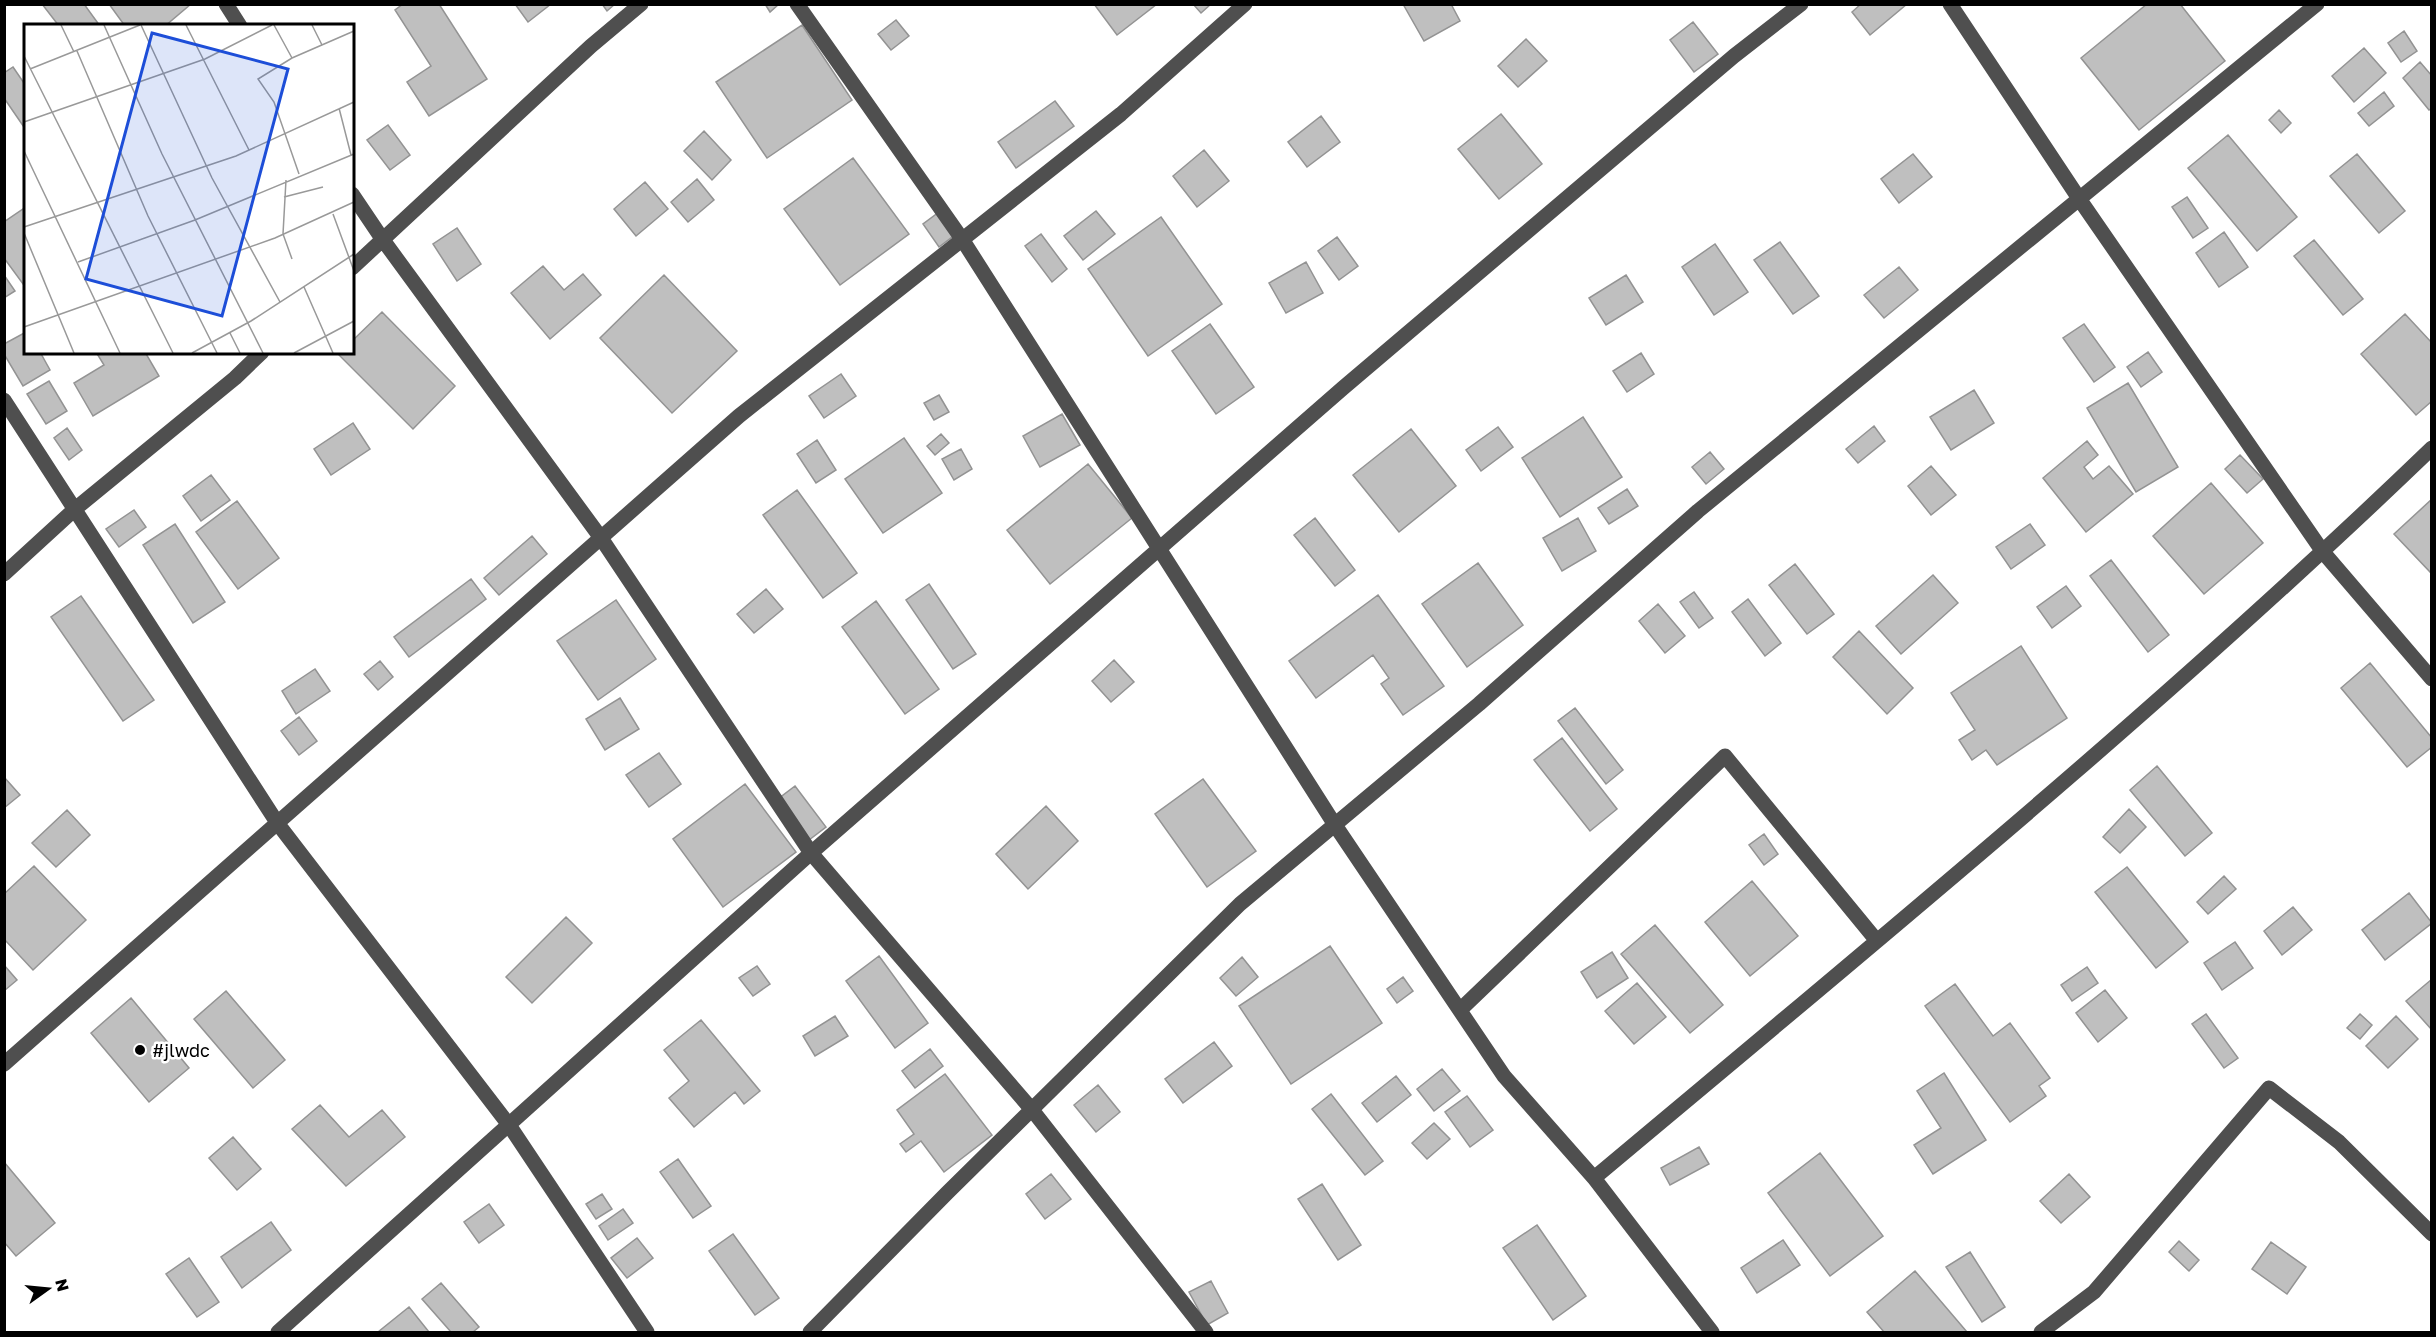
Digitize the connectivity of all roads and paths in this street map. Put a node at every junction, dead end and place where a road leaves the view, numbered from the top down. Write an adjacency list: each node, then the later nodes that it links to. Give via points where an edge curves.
1 (226, 4): 8 (street)
2 (641, 4): 12 (street)
3 (797, 4): 11 (street)
4 (1245, 4): 11 (street, via 1121,114)
5 (1801, 4): 19 (street, via 1734,56 1416,326)
6 (1950, 4): 10 (street)
7 (2317, 4): 10 (street)
8 (239, 24)
9 (354, 197): 12 (street)
10 (2080, 200): 20 (street); 24 (street, via 1698,511)
11 (963, 239): 18 (street, via 739,416); 19 (street)
12 (383, 240): 13 (street); 18 (street)
13 (354, 266)
14 (260, 354): 17 (street)
15 (4, 400): 17 (street)
16 (2432, 448): 20 (street)
17 (75, 509): 21 (street); 23 (street)
18 (601, 538): 23 (street); 25 (street)
19 (1160, 549): 24 (street); 25 (street)
20 (2323, 552): 22 (street); 26 (street)
21 (4, 574)
22 (2432, 679)
23 (278, 824): 28 (street); 30 (street)
24 (1335, 825): 27 (street); 29 (street, via 1240,904)
25 (811, 853): 29 (street); 30 (street)
26 (1877, 941): 27 (street, via 1725,756); 31 (street)
27 (1460, 1010): 31 (street, via 1504,1076)
28 (4, 1064)
29 (1033, 1112): 35 (street); 36 (street)
30 (509, 1125): 33 (street); 34 (street)
31 (1594, 1178): 37 (street)
32 (2432, 1234): 38 (street, via 2339,1142 2269,1088 2094,1292)
33 (278, 1332)
34 (647, 1332)
35 (810, 1332)
36 (1206, 1332)
37 (1712, 1332)
38 (2042, 1332)

